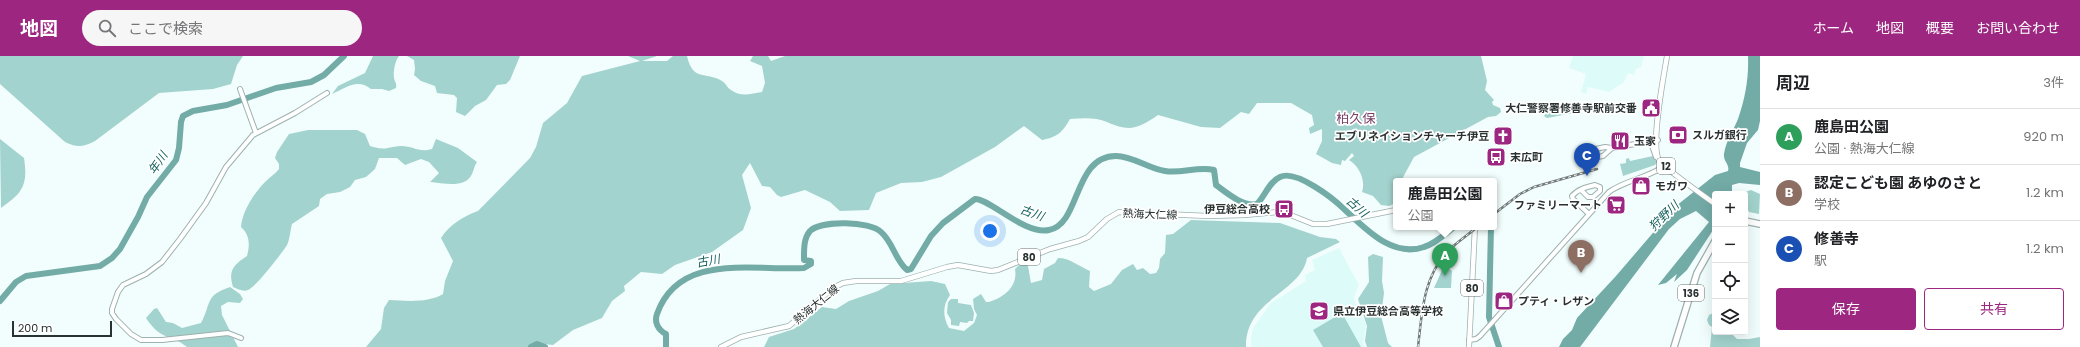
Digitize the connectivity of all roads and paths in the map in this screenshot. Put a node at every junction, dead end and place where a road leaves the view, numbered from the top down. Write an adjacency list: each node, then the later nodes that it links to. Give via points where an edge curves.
1 (1667, 56): 6 (main road, 12, via 1659,99)
2 (240, 91): 4 (street)
3 (327, 93): 4 (street)
4 (256, 133): 18 (street, via 236,153 202,208 162,262 120,288 112,313 131,334 141,340 228,333)
5 (1650, 140): 6 (street); 7 (street); 8 (street)
6 (1658, 140): 8 (main road, 12)
7 (1612, 148): 7 (street, via 1603,156 1592,158 1586,154 1599,148)
8 (1659, 160): 9 (main road, 12)
9 (1665, 165): 11 (main road, 12); 13 (street, via 1659,170 1617,186)
10 (1581, 190): 13 (street, via 1572,197)
11 (1712, 202)
12 (1393, 211): 20 (main road, 熱海大仁線 / 80, via 1327,224 1313,224 1278,212 1225,216 1119,212 1088,237 1050,248 998,270 953,266 901,281 843,283 833,288 789,326 741,337)
13 (1589, 214): 19 (street, via 1477,339)
14 (1748, 222): 15 (highway)
15 (1760, 224)
16 (1475, 230): 19 (main road, 80)
17 (1712, 247): 22 (highway, 136, via 1697,273)
18 (241, 338)
19 (1469, 340): 21 (main road, 80)
20 (721, 347)
21 (1469, 347)
22 (1674, 347)

